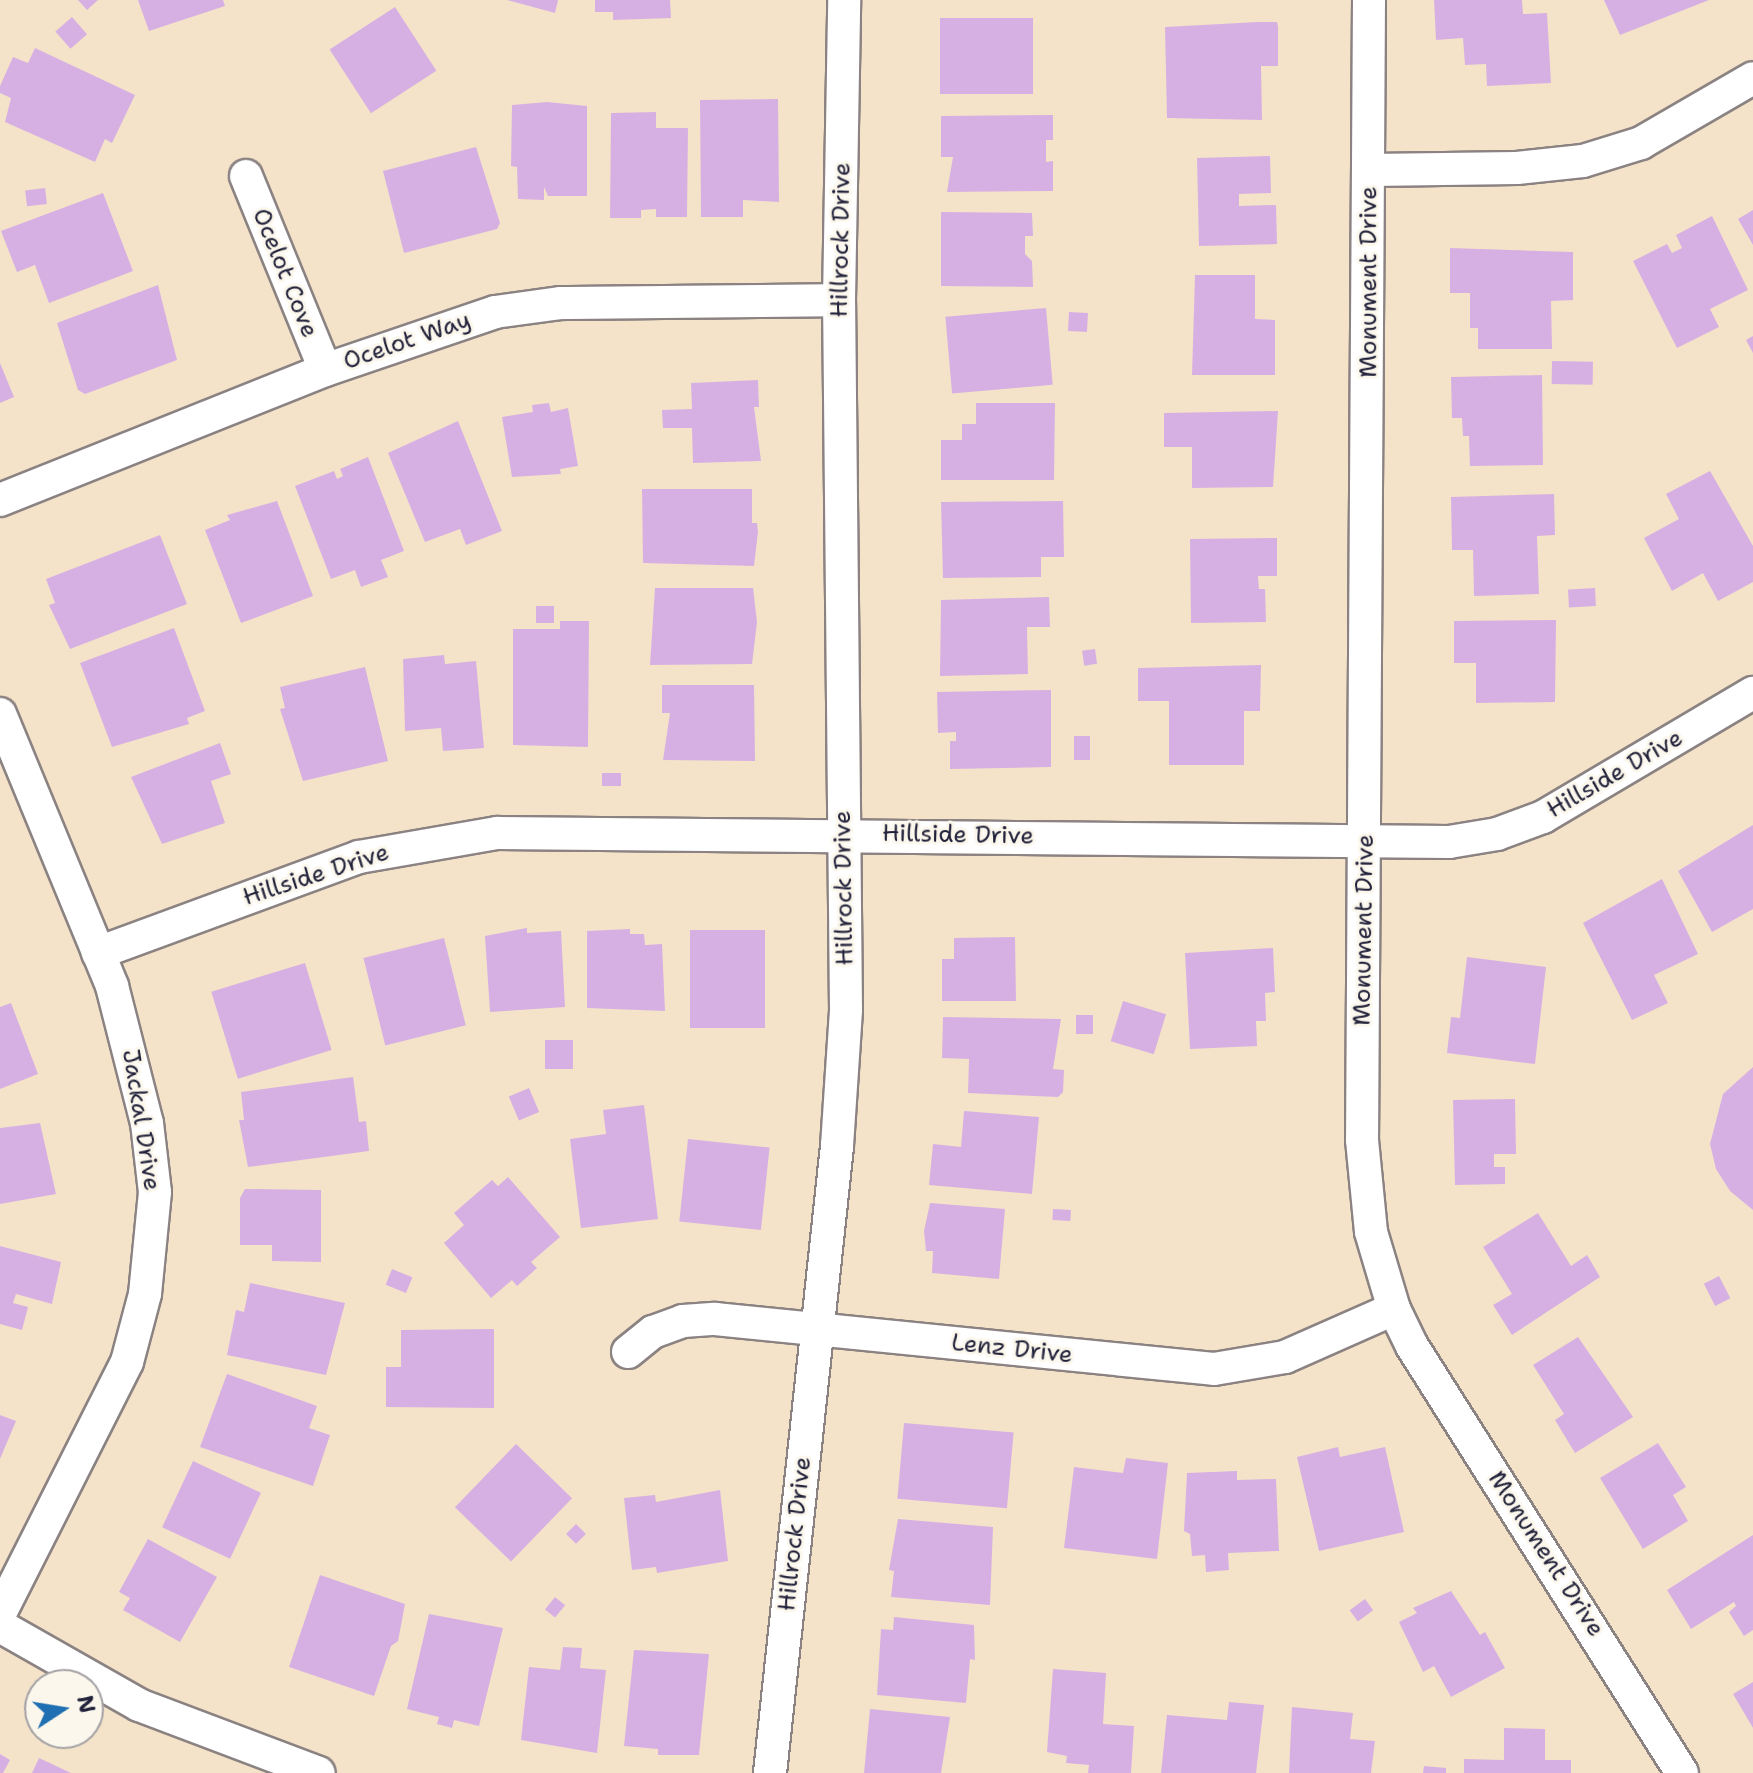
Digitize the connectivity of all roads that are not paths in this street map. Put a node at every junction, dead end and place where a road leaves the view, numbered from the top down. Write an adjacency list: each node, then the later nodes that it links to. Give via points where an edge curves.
1 (844, 0): 6 (street, Hillrock Drive)
2 (1369, 0): 4 (street, Monument Drive)
3 (1753, 78): 4 (street, via 1641,143 1583,161 1517,168)
4 (1370, 170): 12 (street, Monument Drive)
5 (246, 176): 7 (street, Ocelot Cove)
6 (839, 300): 7 (street, Ocelot Way, via 561,303 495,312 430,330); 11 (street, Hillrock Drive)
7 (325, 370): 8 (street, Ocelot Way)
8 (0, 500)
9 (1753, 693): 12 (street, Hillside Drive, via 1543,817 1497,834 1449,842)
10 (0, 714): 13 (street, Jackal Drive)
11 (844, 833): 12 (street, Hillside Drive); 13 (street, Hillside Drive, via 497,833 427,842 359,857 258,891); 15 (street, Hillrock Drive, via 846,1010)
12 (1365, 840): 14 (street, Monument Drive, via 1362,1140 1371,1232)
13 (98, 953): 17 (street, Jackal Drive, via 132,1054 147,1123 155,1192 147,1281 115,1393)
14 (1394, 1309): 15 (street, Lenz Drive, via 1285,1357 1214,1369); 21 (street, Monument Drive)
15 (816, 1329): 16 (street, Lenz Drive, via 683,1321 653,1332); 20 (street, Hillrock Drive)
16 (628, 1352)
17 (0, 1613)
18 (0, 1626): 19 (street, via 139,1705)
19 (319, 1773)
20 (770, 1773)
21 (1682, 1773)

